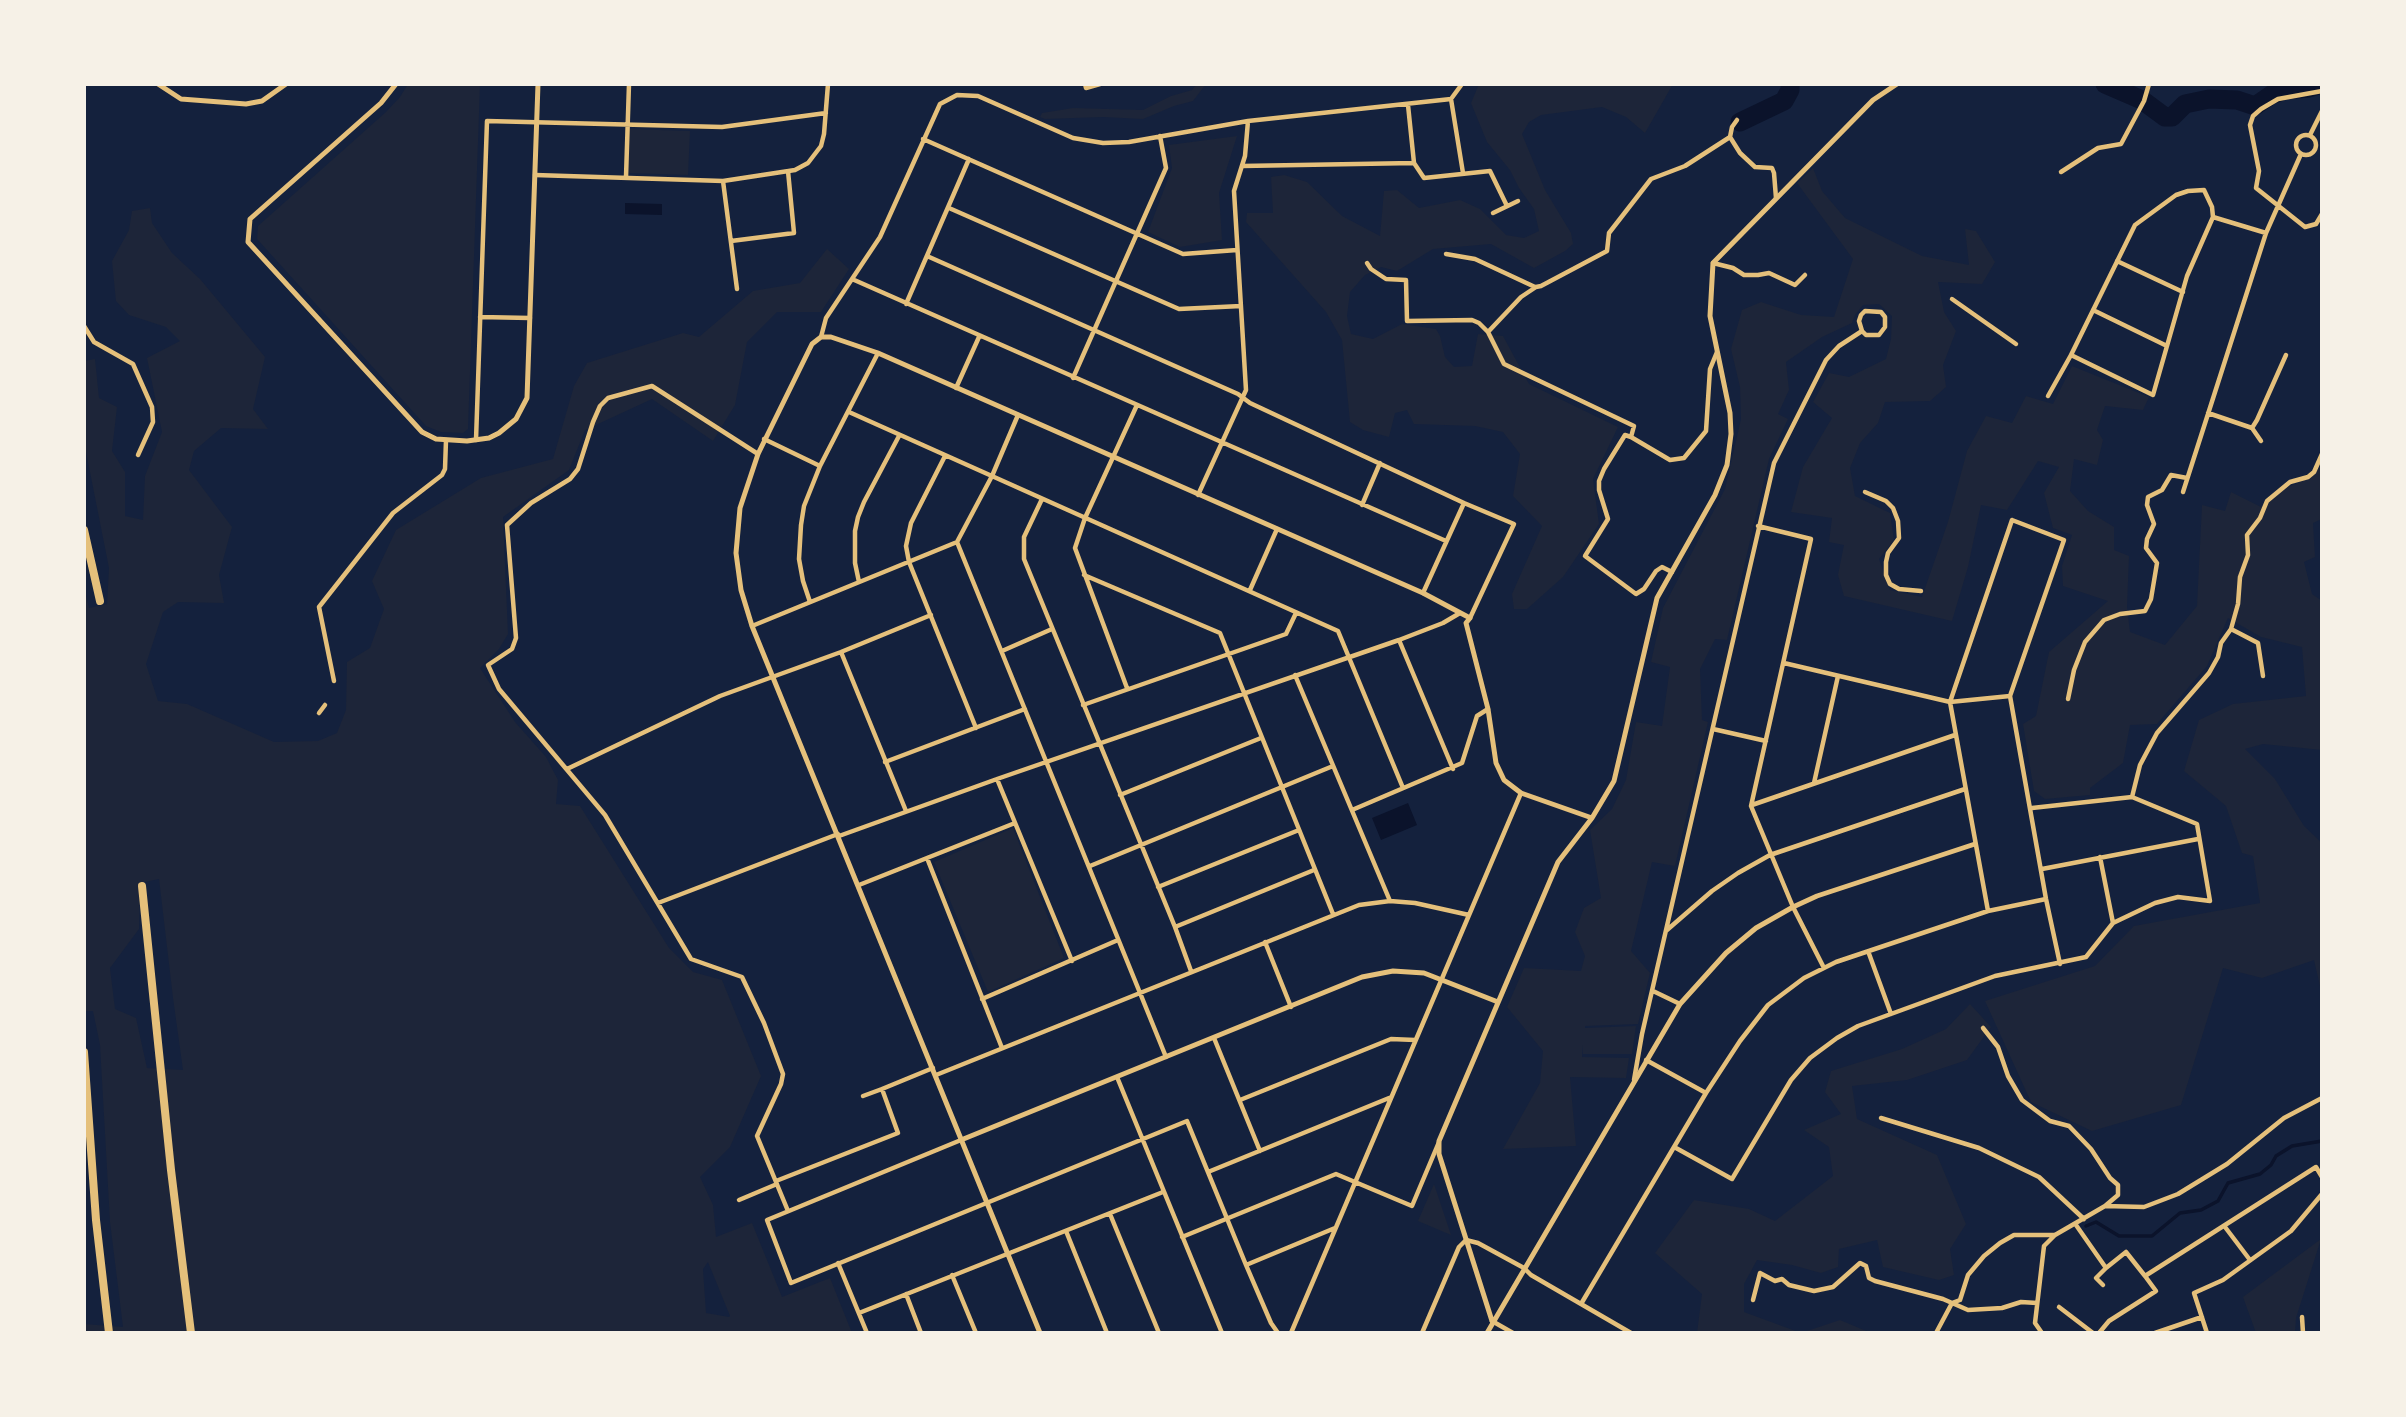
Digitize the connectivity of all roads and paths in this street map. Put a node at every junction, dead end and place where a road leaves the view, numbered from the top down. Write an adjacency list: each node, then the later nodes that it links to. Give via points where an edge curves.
1 (158, 84): 2 (street, via 181,99 246,104 262,101)
2 (286, 84)
3 (396, 84): 90 (street, via 381,103 250,219 248,242 422,432)
4 (538, 84): 19 (street)
5 (629, 84): 20 (street)
6 (828, 84): 16 (street)
7 (1085, 84): 8 (street, via 1086,88)
8 (1100, 84)
9 (1462, 84): 13 (street)
10 (1897, 84): 37 (street, via 1873,100)
11 (2149, 84): 32 (street, via 2121,144 2098,148)
12 (2322, 91): 39 (street, via 2278,99 2253,116 2251,139 2259,171 2256,188)
13 (1451, 99): 14 (street); 33 (street)
14 (1408, 105): 18 (street); 29 (street)
15 (2322, 111): 21 (street)
16 (826, 113): 20 (street, via 722,127); 31 (street, via 818,152 801,167)
17 (1737, 120): 23 (street)
18 (1248, 121): 22 (street); 30 (street)
19 (537, 122): 20 (street); 34 (street); 64 (street, via 487,121)
20 (627, 125): 35 (street)
21 (2310, 135): 25 (street, via 2316,142); 26 (street, via 2296,140)
22 (1160, 136): 24 (street, via 1116,143 1073,138 966,94 940,104); 45 (street, via 1166,168)
23 (1730, 137): 37 (street, via 1755,167 1772,168); 57 (street, via 1685,166 1651,179 1609,233 1607,251)
24 (923, 139): 28 (street); 55 (street, via 880,237)
25 (2314, 152): 26 (street); 27 (street)
26 (2301, 155): 39 (street)
27 (2322, 156)
28 (970, 159): 41 (street); 45 (street)
29 (1414, 163): 30 (street); 33 (street, via 1424,178)
30 (1242, 166): 48 (street, via 1234,191)
31 (788, 171): 36 (street); 47 (street, via 794,233)
32 (2061, 172)
33 (1463, 173): 40 (street, via 1490,171)
34 (535, 175): 35 (street); 65 (street)
35 (626, 177): 36 (street)
36 (723, 181): 47 (street)
37 (1776, 198): 53 (street)
38 (1518, 201): 40 (street)
39 (2278, 205): 43 (street, via 2305,227 2316,223); 46 (street)
40 (1507, 206): 42 (street)
41 (948, 208): 50 (street); 56 (street)
42 (1493, 213)
43 (2322, 214)
44 (2213, 217): 46 (street); 51 (street, via 2204,190 2176,195 2135,225); 59 (street)
45 (1137, 233): 48 (street, via 1183,254); 56 (street)
46 (2266, 233): 84 (street)
47 (731, 241): 58 (street)
48 (1237, 250): 62 (street)
49 (1446, 254): 57 (street, via 1475,259)
50 (928, 256): 61 (street); 67 (street)
51 (2117, 261): 59 (street); 63 (street)
52 (1367, 263): 68 (street, via 1386,279 1406,280 1406,321 1472,320)
53 (1713, 263): 54 (street, via 1744,275 1769,273 1795,285); 74 (street, via 1710,316)
54 (1805, 275)
55 (852, 279): 61 (street); 70 (street, via 826,318)
56 (1116, 282): 62 (street, via 1179,309); 67 (street)
57 (1536, 287): 68 (street)
58 (737, 289)
59 (2183, 292): 73 (street)
60 (1952, 299): 72 (street)
61 (906, 304): 71 (street)
62 (1241, 306): 81 (street)
63 (2093, 310): 73 (street); 76 (street)
64 (480, 317): 65 (street); 91 (street)
65 (530, 318): 91 (street, via 528,390 523,409 499,433)
66 (84, 326): 96 (street, via 94,342 133,364 152,407 153,422)
67 (1095, 331): 78 (street); 81 (street)
68 (1488, 331): 88 (street, via 1504,364 1634,426)
69 (1862, 331): 69 (street, via 1861,315 1881,312 1885,317 1879,335); 110 (street, via 1826,360 1773,463)
70 (821, 337): 75 (street); 89 (street, via 812,344)
71 (979, 337): 78 (street); 79 (street)
72 (2016, 344)
73 (2167, 346): 76 (street, via 2153,395)
74 (1717, 352): 88 (street, via 1710,369 1706,430 1684,458 1670,460); 116 (street, via 1730,412 1727,465)
75 (878, 353): 79 (street); 83 (street)
76 (2071, 355): 80 (street)
77 (2286, 355): 86 (street)
78 (1073, 378): 82 (street)
79 (956, 388): 85 (street)
80 (2048, 396)
81 (1243, 398): 93 (street); 99 (street)
82 (1137, 405): 93 (street); 98 (street)
83 (849, 412): 87 (street); 100 (street)
84 (2208, 413): 86 (street); 102 (street)
85 (1018, 415): 98 (street); 101 (street)
86 (2252, 428): 92 (street)
87 (899, 436): 97 (street); 118 (street, via 858,517 855,563)
88 (1631, 437): 116 (street, via 1625,435 1599,481 1608,519 1585,556 1636,594 1662,567)
89 (764, 439): 94 (street); 100 (street)
90 (446, 440): 91 (street); 141 (street, via 442,475 393,513 319,607)
91 (476, 440)
92 (2261, 440)
93 (1223, 443): 105 (street); 108 (street)
94 (758, 454): 128 (street, via 740,508 736,552); 161 (street, via 652,386 608,398 600,406 578,469 507,525 516,638 512,649 488,665 499,689)
95 (2322, 454): 130 (street, via 2314,472 2290,482 2267,501 2247,535 2248,555)
96 (138, 455)
97 (945, 456): 101 (street); 115 (street, via 911,523 906,546)
98 (1113, 458): 105 (street); 109 (street)
99 (1380, 463): 107 (street); 108 (street)
100 (820, 466): 123 (street, via 801,525 799,559)
101 (992, 476): 106 (street); 114 (street)
102 (2188, 478): 104 (street); 145 (street, via 2171,475 2162,490 2148,497 2154,524 2146,548 2157,563 2151,599 2145,611 2105,620 2085,642)
103 (1865, 492): 120 (street, via 1886,501 1898,521 1899,538 1886,562 1890,583 1899,589)
104 (2183, 492)
105 (1198, 495): 111 (street)
106 (1042, 499): 109 (street); 129 (street, via 1023,549)
107 (1464, 503): 113 (street); 127 (street, via 1514,524)
108 (1362, 505): 113 (street)
109 (1086, 518): 117 (street, via 1074,548); 119 (street)
110 (1758, 526): 136 (street, via 1811,539); 153 (street)
111 (1278, 529): 119 (street); 121 (street)
112 (84, 530): 122 (highway)
113 (1446, 541): 121 (street)
114 (957, 542): 115 (street); 132 (street)
115 (909, 562): 118 (street); 126 (street)
116 (1672, 572): 175 (street, via 1657,598 1614,781)
117 (1084, 575): 134 (street, via 1220,633); 142 (street)
118 (859, 582): 123 (street)
119 (1250, 590): 124 (street)
120 (1921, 591)
121 (1423, 593): 125 (street)
122 (100, 601)
123 (810, 602): 128 (street)
124 (1296, 612): 134 (street, via 1286,634); 135 (street, via 1338,631)
125 (1460, 613): 127 (street); 131 (street)
126 (931, 615): 133 (street); 152 (street)
127 (1470, 618): 150 (street, via 1466,623)
128 (752, 626): 138 (street)
129 (1052, 629): 132 (street); 148 (street)
130 (2231, 629): 140 (street, via 2258,643); 170 (street, via 2209,673 2157,733 2140,765)
131 (1399, 640): 135 (street); 162 (street)
132 (1002, 651): 149 (street)
133 (841, 652): 138 (street); 158 (street)
134 (1227, 654): 142 (street); 143 (street)
135 (1348, 656): 137 (street); 166 (street)
136 (1784, 663): 139 (street); 156 (street)
137 (1295, 675): 143 (street); 160 (street)
138 (774, 676): 161 (street, via 720,696); 178 (street)
139 (1838, 676): 146 (street); 164 (street)
140 (2263, 676)
141 (334, 681)
142 (1128, 688): 148 (street)
143 (1243, 693): 155 (street); 157 (street)
144 (2010, 696): 146 (street); 146 (street, via 2064,540 2012,520); 172 (street)
145 (2068, 699)
146 (1950, 702): 154 (street)
147 (325, 705): 151 (street)
148 (1083, 705): 157 (street)
149 (1025, 709): 152 (street); 159 (street)
150 (1488, 709): 162 (street, via 1477,716 1462,764); 168 (street, via 1496,763 1504,780)
151 (319, 713)
152 (976, 728): 158 (street)
153 (1713, 729): 156 (street); 200 (street)
154 (1956, 735): 164 (street); 167 (street)
155 (1261, 738): 165 (street); 169 (street)
156 (1766, 741): 171 (street)
157 (1098, 743): 159 (street); 169 (street)
158 (885, 762): 174 (street)
159 (1047, 762): 163 (street); 185 (street)
160 (1333, 766): 165 (street); 173 (street)
161 (567, 769): 193 (street, via 605,815)
162 (1453, 769): 166 (street)
163 (997, 779): 174 (street); 176 (street)
164 (1814, 783): 171 (street)
165 (1282, 788): 177 (street); 181 (street)
166 (1403, 788): 173 (street)
167 (1965, 789): 180 (street); 182 (street)
168 (1521, 793): 175 (street); 197 (street)
169 (1120, 795): 181 (street)
170 (2132, 797): 172 (street); 179 (street, via 2197,824)
171 (1751, 806): 182 (street)
172 (2032, 808): 186 (street)
173 (1352, 810): 192 (street)
174 (906, 811): 178 (street)
175 (1592, 818): 212 (street, via 1558,863)
176 (1015, 823): 184 (street); 204 (street)
177 (1299, 830): 187 (street); 190 (street)
178 (838, 835): 188 (street); 193 (street)
179 (2198, 839): 183 (street); 198 (street, via 2210,901 2178,897)
180 (1975, 844): 194 (street); 195 (street)
181 (1140, 845): 185 (street); 190 (street)
182 (1770, 855): 194 (street); 200 (street, via 1712,891)
183 (2100, 857): 186 (street); 198 (street)
184 (927, 858): 188 (street); 211 (street)
185 (1090, 866): 201 (street)
186 (2042, 869): 191 (street)
187 (1314, 870): 196 (street); 199 (street)
188 (859, 885): 223 (street)
189 (142, 886): 279 (highway)
190 (1158, 887): 199 (street)
191 (2046, 899): 195 (street); 205 (street)
192 (1391, 901): 196 (street); 197 (street)
193 (658, 903): 241 (street, via 691,958 743,977 764,1023 783,1074 757,1136)
194 (1793, 907): 206 (street); 213 (street, via 1756,928 1726,953)
195 (1988, 911): 203 (street)
196 (1334, 914): 202 (street)
197 (1469, 915): 208 (street)
198 (2113, 923): 205 (street, via 2086,957)
199 (1175, 927): 207 (street)
200 (1667, 931): 209 (street)
201 (1118, 940): 204 (street); 210 (street)
202 (1265, 942): 207 (street); 214 (street)
203 (1868, 951): 206 (street); 215 (street)
204 (1072, 961): 211 (street)
205 (2060, 964): 215 (street, via 1995,976)
206 (1824, 968): 228 (street, via 1768,1005)
207 (1191, 971): 210 (street)
208 (1442, 979): 212 (street); 214 (street, via 1411,972 1378,973); 218 (street)
209 (1653, 990): 213 (street); 226 (street)
210 (1141, 991): 219 (street); 221 (street)
211 (982, 999): 219 (street)
212 (1499, 1002): 236 (street)
213 (1680, 1004): 222 (street)
214 (1291, 1007): 217 (street)
215 (1891, 1014): 237 (street, via 1858,1026 1810,1058 1791,1080 1732,1179)
216 (1983, 1028): 247 (street, via 1998,1047 2022,1100 2050,1121 2069,1126 2118,1185 2118,1195)
217 (1214, 1038): 221 (street); 232 (street)
218 (1415, 1040): 230 (street); 232 (street, via 1391,1039)
219 (1002, 1048): 224 (street)
220 (84, 1052): 278 (highway)
221 (1166, 1057): 225 (street)
222 (1646, 1060): 226 (street); 228 (street)
223 (933, 1068): 224 (street); 227 (street)
224 (936, 1075): 235 (street)
225 (1117, 1077): 234 (street); 235 (street)
226 (1634, 1080): 263 (street)
227 (882, 1089): 229 (street); 241 (street, via 898,1133)
228 (1706, 1093): 237 (street)
229 (863, 1096)
230 (1390, 1098): 238 (street); 242 (street)
231 (2322, 1098): 247 (street, via 2284,1118 2227,1164 2178,1194 2144,1208)
232 (1240, 1100): 238 (street)
233 (1881, 1118): 251 (street, via 1979,1148 2039,1177)
234 (1142, 1139): 239 (street, via 1188,1121); 243 (street); 246 (street)
235 (961, 1140): 246 (street); 248 (street)
236 (1439, 1141): 242 (street, via 1412,1206); 258 (street)
237 (1676, 1147): 271 (street)
238 (1260, 1151): 239 (street)
239 (1208, 1172): 250 (street)
240 (2322, 1177): 253 (street, via 2316,1167)
241 (776, 1182): 245 (street); 248 (street)
242 (1355, 1182): 250 (street, via 1336,1174); 254 (street)
243 (1163, 1192): 249 (street); 257 (street)
244 (2322, 1194): 260 (street, via 2291,1231)
245 (739, 1200)
246 (987, 1202): 259 (street); 261 (street)
247 (2105, 1206): 251 (street)
248 (788, 1211): 261 (street, via 767,1220 791,1283)
249 (1110, 1214): 255 (street); 285 (street)
250 (1226, 1218): 257 (street); 262 (street)
251 (2084, 1219): 252 (street)
252 (2076, 1225): 256 (street); 264 (street)
253 (2225, 1227): 260 (street); 266 (street)
254 (1335, 1228): 262 (street); 288 (street)
255 (1066, 1231): 259 (street); 284 (street)
256 (2055, 1235): 270 (street, via 2044,1245); 272 (street, via 2014,1235 2000,1242 1968,1275 1959,1300)
257 (1182, 1237): 286 (street)
258 (1466, 1240): 263 (street); 277 (street); 289 (street)
259 (1007, 1254): 265 (street); 283 (street)
260 (2250, 1260): 275 (street, via 2223,1280 2194,1293)
261 (838, 1263): 274 (street)
262 (1246, 1265): 287 (street)
263 (1524, 1268): 271 (street); 277 (street)
264 (2106, 1268): 266 (street, via 2126,1252); 267 (street, via 2096,1278)
265 (952, 1275): 268 (street); 282 (street)
266 (2145, 1276): 296 (street, via 2156,1291 2109,1321)
267 (2103, 1285)
268 (906, 1294): 274 (street); 281 (street)
269 (1753, 1300): 272 (street, via 1760,1273 1814,1291 1833,1287 1860,1263 1875,1281)
270 (2037, 1303): 272 (street, via 1968,1310); 294 (street, via 2035,1323)
271 (1581, 1304): 292 (street)
272 (1952, 1304): 293 (street)
273 (2059, 1307): 295 (street)
274 (859, 1313): 280 (street)
275 (2202, 1317): 297 (street); 298 (street)
276 (2302, 1317): 299 (street)
277 (1493, 1321): 290 (street); 291 (street)
278 (109, 1333)
279 (191, 1333)
280 (867, 1333)
281 (921, 1333)
282 (976, 1333)
283 (1040, 1333)
284 (1107, 1333)
285 (1159, 1333)
286 (1222, 1333)
287 (1278, 1333)
288 (1291, 1333)
289 (1423, 1333)
290 (1487, 1333)
291 (1513, 1333)
292 (1630, 1333)
293 (1936, 1333)
294 (2042, 1333)
295 (2093, 1333)
296 (2099, 1333)
297 (2155, 1333)
298 (2207, 1333)
299 (2303, 1333)

